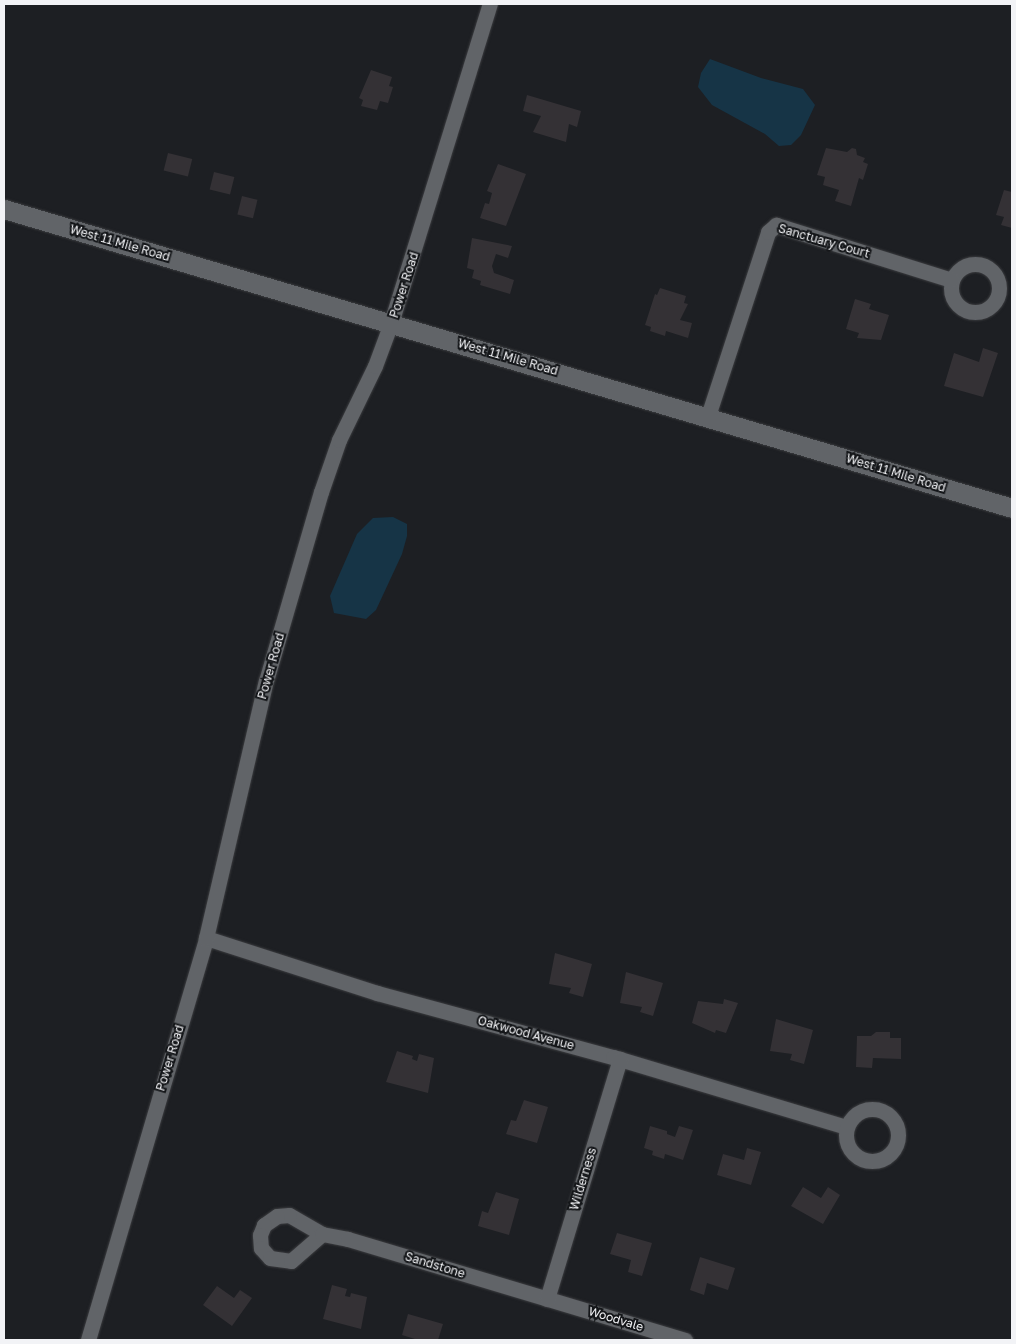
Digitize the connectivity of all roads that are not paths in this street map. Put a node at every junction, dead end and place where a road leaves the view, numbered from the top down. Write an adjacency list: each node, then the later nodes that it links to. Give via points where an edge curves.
1 (490, 4): 4 (street, Power Road)
2 (4, 209): 4 (street, West 11 Mile Road)
3 (952, 280): 5 (street, Sanctuary Court, via 776,225 768,232)
4 (391, 323): 5 (street, West 11 Mile Road); 7 (street, Power Road, via 376,366 339,440 321,492 266,681)
5 (708, 416): 6 (street, West 11 Mile Road)
6 (1012, 508)
7 (206, 938): 8 (street, Oakwood Avenue, via 377,993); 12 (street, Power Road)
8 (620, 1059): 9 (street, Oakwood Avenue); 11 (street, Wilderness)
9 (847, 1127)
10 (322, 1234): 11 (street, Sandstone, via 413,1257)
11 (547, 1299): 13 (street, Woodvale)
12 (88, 1340)
13 (685, 1340)

